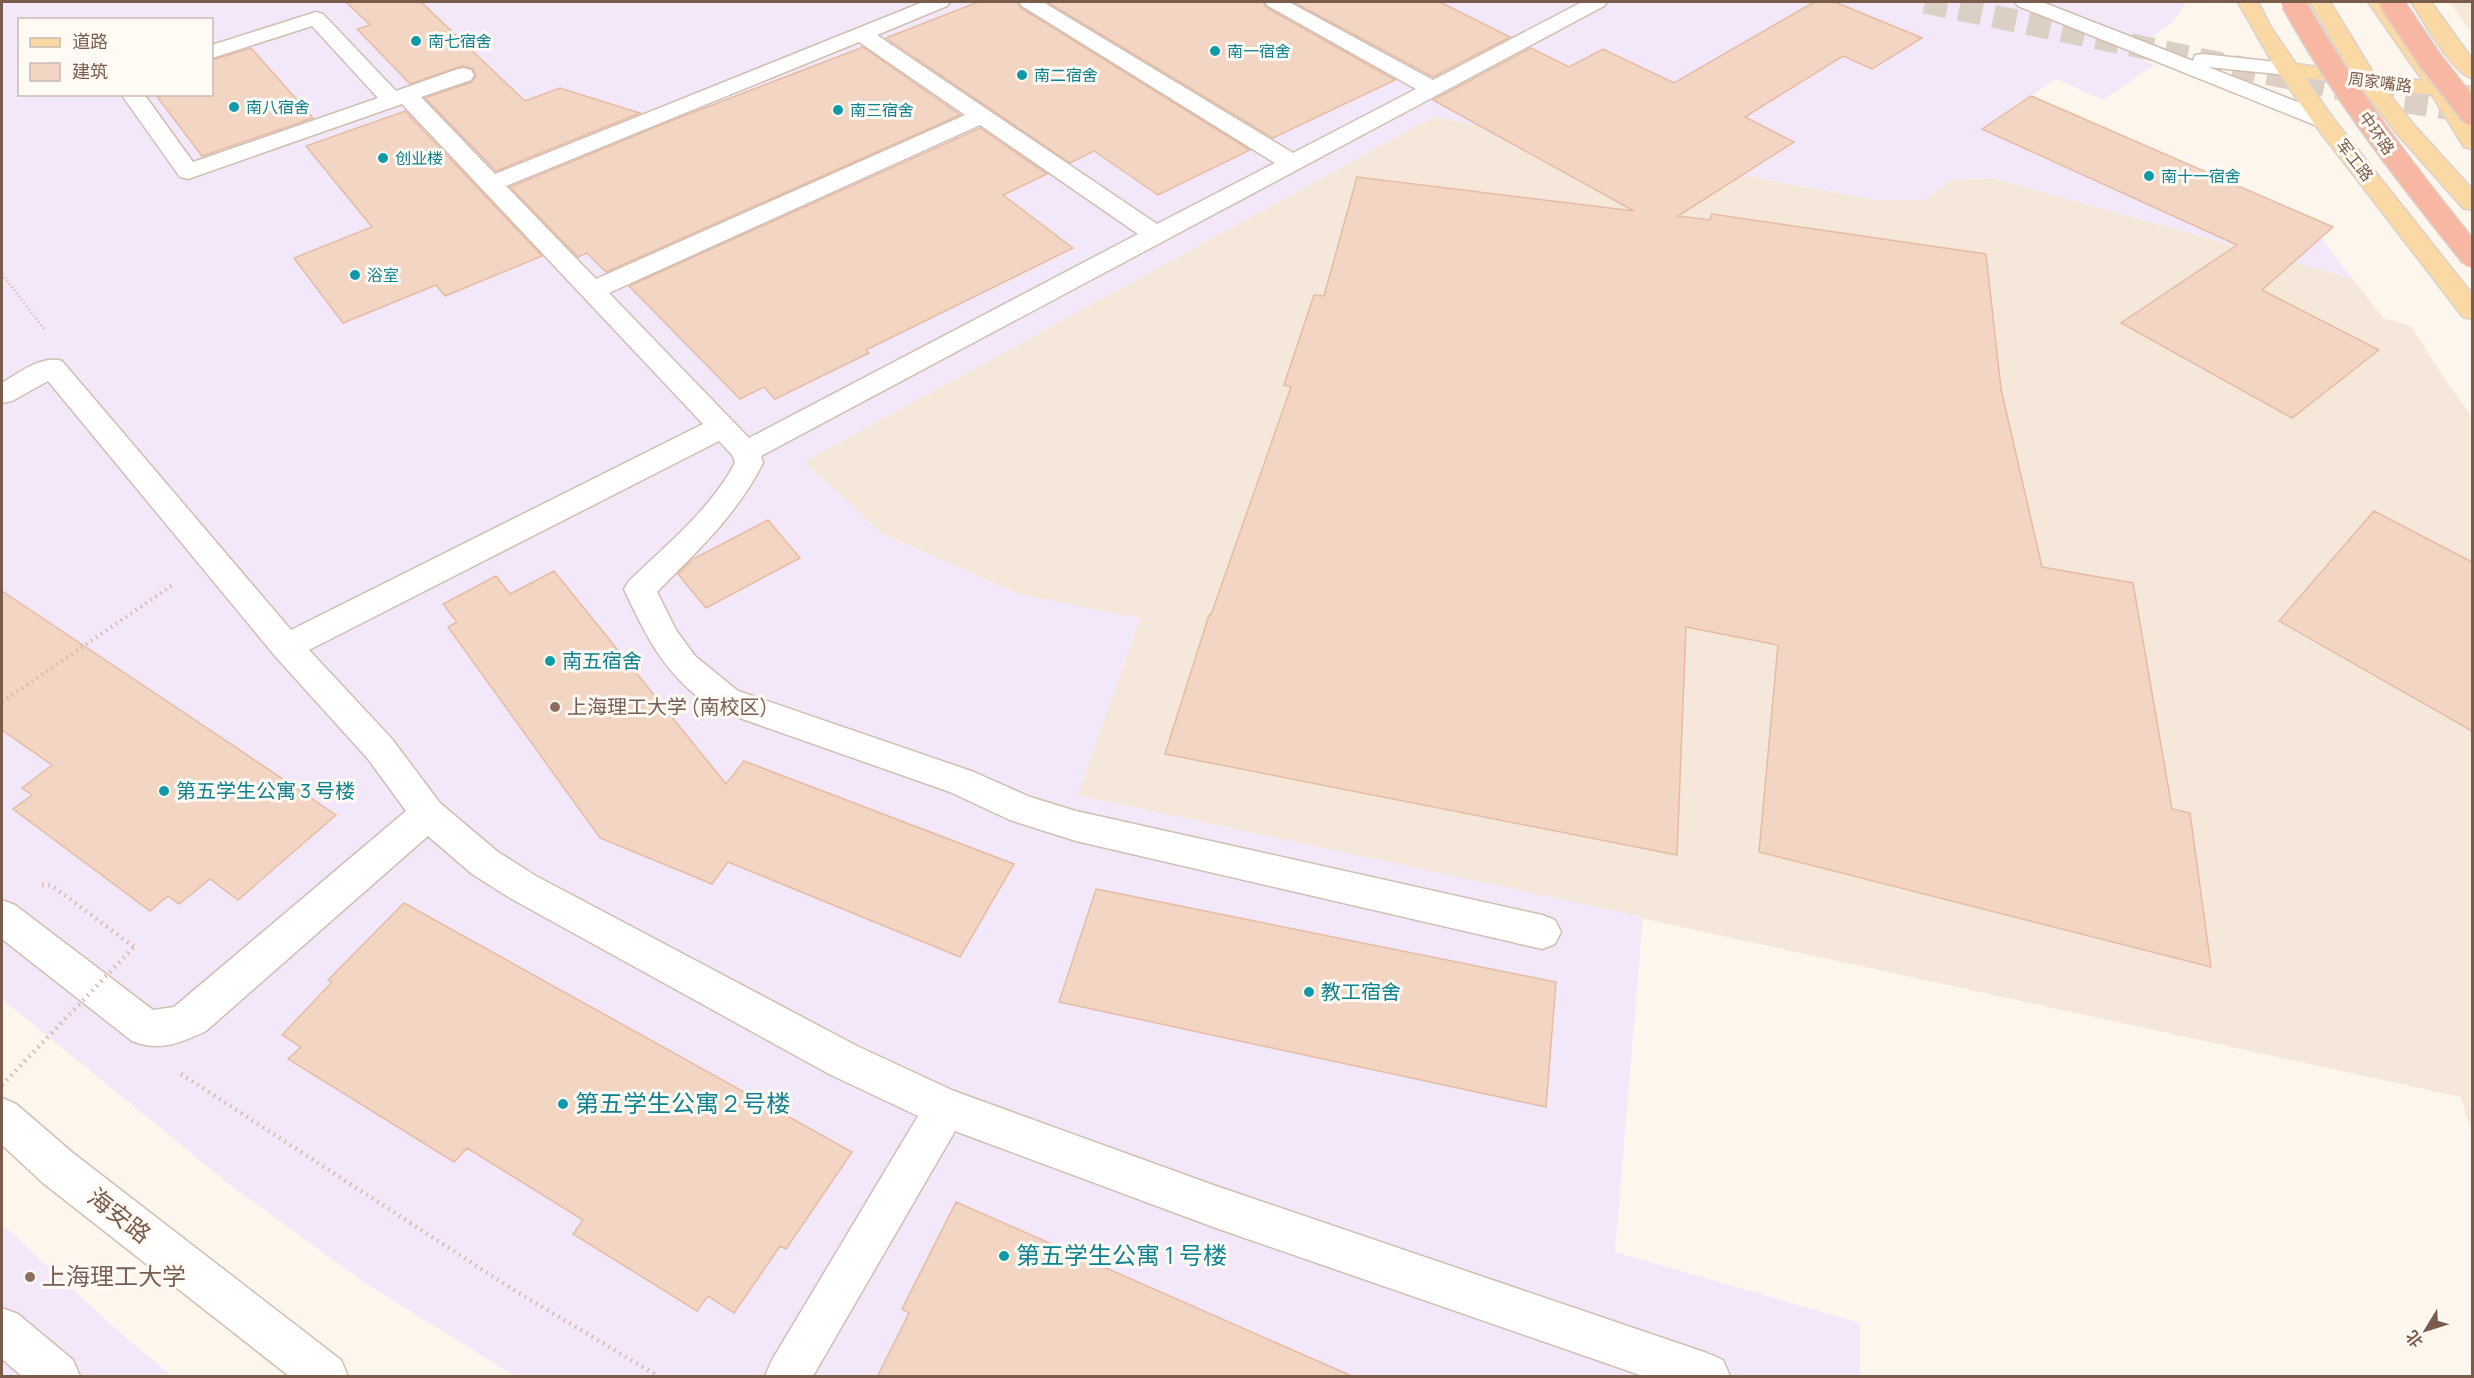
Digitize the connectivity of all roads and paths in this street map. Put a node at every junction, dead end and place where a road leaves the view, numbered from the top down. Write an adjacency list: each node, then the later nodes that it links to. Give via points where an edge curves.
1 (940, 2): 12 (street)
2 (1029, 2): 29 (street)
3 (1275, 2): 19 (street)
4 (1597, 2): 19 (street)
5 (2025, 2): 14 (street)
6 (2248, 2): 15 (main road, 军工路)
7 (2293, 2): 33 (highway, 中环路, bridge, via 2318,47 2401,166)
8 (2320, 2): 18 (main road)
9 (2378, 2): 20 (main road)
10 (2391, 2): 24 (highway, bridge)
11 (2421, 2): 16 (main road)
12 (861, 34): 25 (street); 30 (street)
13 (213, 52): 23 (street, via 316,18)
14 (2166, 57): 15 (street); 26 (street)
15 (2287, 69): 18 (main road, 周家嘴路); 26 (main road, 军工路)
16 (2472, 72)
17 (463, 75): 23 (street)
18 (2367, 81): 20 (main road, 周家嘴路); 27 (main road)
19 (1433, 88): 29 (street)
20 (2440, 90): 21 (main road, 周家嘴路); 28 (main road)
21 (2472, 94)
22 (133, 96): 23 (street, via 188,172)
23 (399, 97): 30 (street)
24 (2472, 114)
25 (982, 116): 32 (street); 35 (street)
26 (2323, 120): 27 (main road); 36 (main road, 军工路)
27 (2406, 130): 28 (main road); 31 (main road)
28 (2472, 140)
29 (1292, 163): 32 (street)
30 (491, 184): 35 (street)
31 (2472, 203)
32 (1156, 235): 40 (street)
33 (2472, 256)
34 (2, 274): 37 (path, via 53,340 58,355)
35 (592, 291): 39 (street)
36 (2472, 311)
37 (52, 367): 38 (street); 41 (street)
38 (2, 394)
39 (722, 427): 40 (street); 42 (street)
40 (746, 452): 47 (street, via 749,463 744,476 706,524 640,589 681,664 726,700 1076,826)
41 (212, 558): 42 (street); 43 (path)
42 (286, 647): 44 (street, via 380,749)
43 (2, 702)
44 (428, 814): 46 (street, via 192,1018 174,1026 146,1028); 50 (street, via 485,863 523,887 843,1060)
45 (51, 885): 49 (path, bridge, via 134,947)
46 (2, 917)
47 (1542, 932)
48 (174, 1072): 56 (path, via 512,1289)
49 (2, 1085)
50 (946, 1108): 53 (street); 57 (street)
51 (2, 1118): 55 (street, 海安路, via 58,1168)
52 (2, 1330): 54 (street)
53 (1662, 1369): 58 (street)
54 (57, 1377)
55 (325, 1377)
56 (658, 1377)
57 (788, 1377)
58 (1707, 1377)

